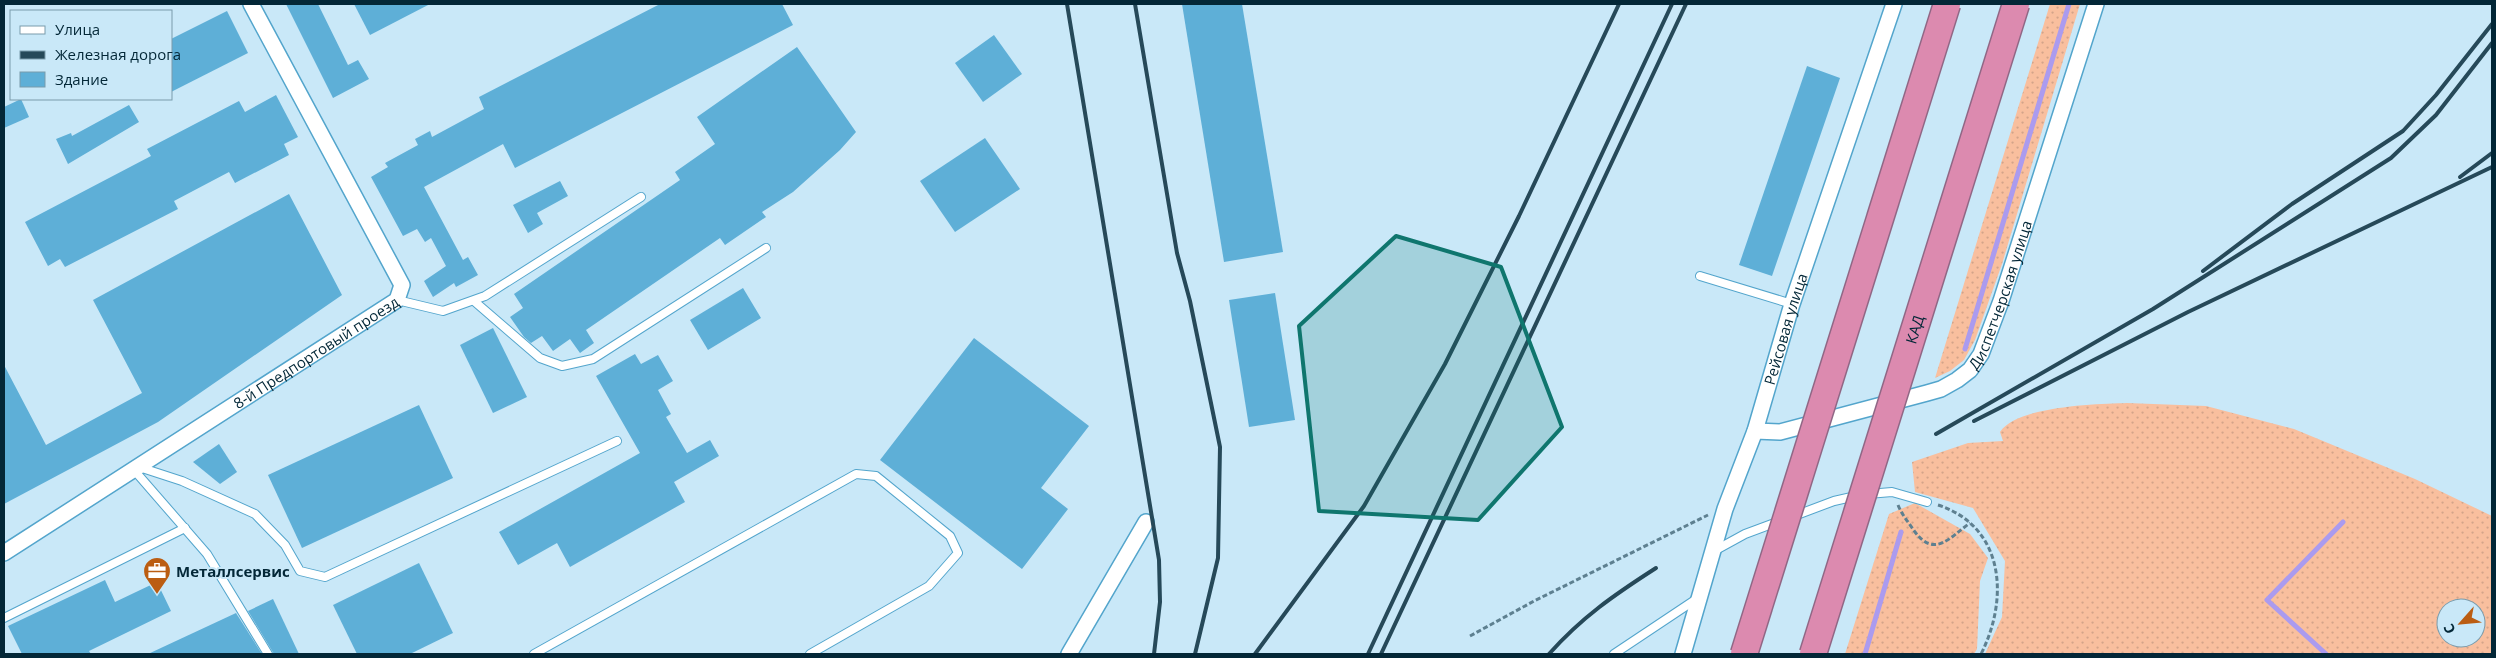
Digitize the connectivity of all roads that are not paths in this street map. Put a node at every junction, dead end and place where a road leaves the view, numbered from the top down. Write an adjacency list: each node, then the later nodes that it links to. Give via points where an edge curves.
1 (252, 4): 9 (street, 8-й Предпортовый проезд, via 402,285)
2 (1894, 4): 11 (street, Рейсовая улица)
3 (1947, 4): 28 (highway, bridge)
4 (2016, 4): 29 (highway, КАД, bridge)
5 (2096, 4): 12 (street, Диспетчерская улица, via 2001,301 1981,354 1970,370 1942,389 1927,394 1780,432)
6 (641, 196): 10 (lane)
7 (766, 248): 10 (lane, via 592,359 562,366 540,358)
8 (1700, 276): 11 (lane)
9 (397, 300): 10 (lane, via 443,311); 14 (street, 8-й Предпортовый проезд)
10 (474, 301)
11 (1792, 304): 12 (street, Рейсовая улица)
12 (1755, 431): 18 (street, Рейсовая улица, via 1725,509)
13 (617, 441): 14 (lane, via 325,578 300,571 285,545 255,514 182,481)
14 (137, 469): 17 (lane); 19 (street, 8-й Предпортовый проезд)
15 (1927, 502): 18 (lane, via 1892,492 1875,492 1834,502 1745,534)
16 (1146, 522): 25 (street)
17 (185, 528): 21 (lane); 22 (lane, via 207,554)
18 (1713, 551): 20 (street, Рейсовая улица)
19 (4, 553)
20 (1701, 596): 26 (lane); 27 (street, Рейсовая улица)
21 (4, 618)
22 (268, 654)
23 (534, 654): 24 (lane, via 856,474 876,476 950,536 958,553 930,586)
24 (810, 654)
25 (1069, 654)
26 (1614, 654)
27 (1684, 654)
28 (1744, 654)
29 (1813, 654)

